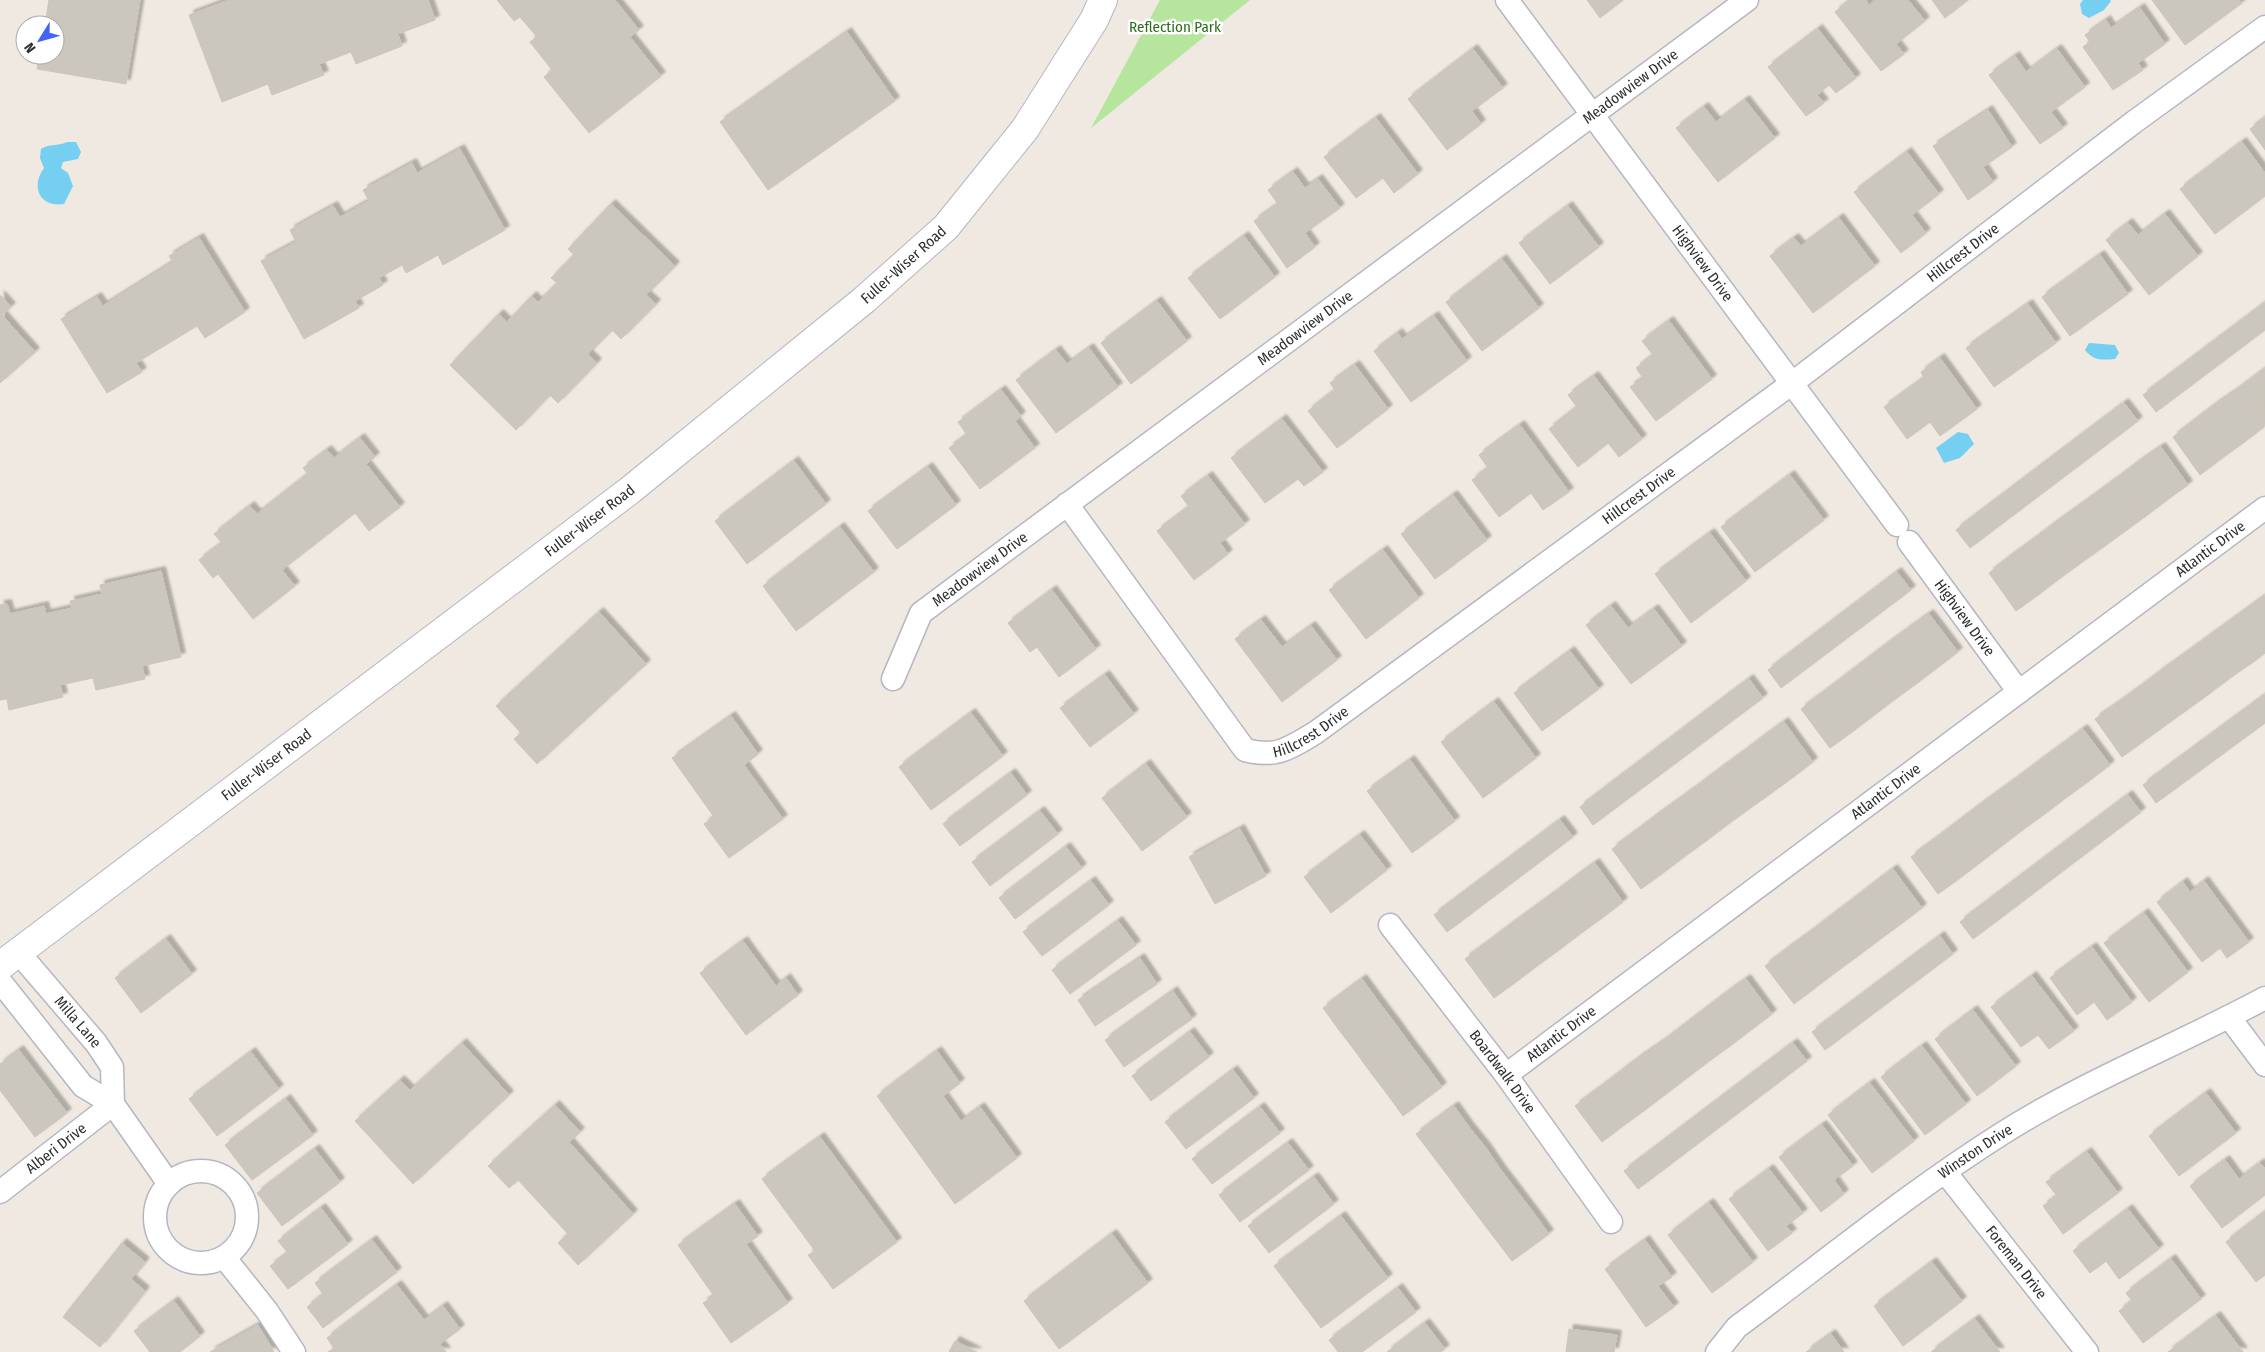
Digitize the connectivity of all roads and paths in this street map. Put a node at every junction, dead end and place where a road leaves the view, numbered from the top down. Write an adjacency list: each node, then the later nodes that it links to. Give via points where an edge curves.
1 (1104, 0): 12 (street, Fuller-Wiser Road, via 1026,129 946,227 864,300 629,491)
2 (1507, 0): 5 (street, Highview Drive)
3 (1747, 0): 5 (street, Meadowview Drive)
4 (2265, 27): 6 (street, Hillcrest Drive, via 2134,122)
5 (1592, 115): 6 (street, Highview Drive); 7 (street, Meadowview Drive)
6 (1791, 384): 7 (street, Hillcrest Drive, via 1315,733 1286,750 1263,755 1245,750); 10 (street, Highview Drive)
7 (1067, 504): 9 (street, Meadowview Drive, via 921,612)
8 (2265, 508): 10 (street, Atlantic Drive)
9 (893, 679)
10 (2019, 692): 17 (street, Atlantic Drive)
11 (1390, 925): 17 (street, Boardwalk Drive)
12 (9, 959): 18 (street, Milla Lane, via 96,1043 112,1067)
13 (0, 981): 18 (street, via 83,1086)
14 (2265, 998): 15 (street, Winston Drive)
15 (2229, 1017): 16 (street); 19 (street, Winston Drive, via 2043,1110)
16 (2265, 1065)
17 (1506, 1075): 22 (street, Boardwalk Drive)
18 (113, 1104): 20 (street); 21 (street, Alberi Drive)
19 (1945, 1172): 25 (street, Winston Drive, via 1737,1327); 26 (street, Foreman Drive)
20 (169, 1184): 23 (street, via 157,1203 155,1215 156,1226 166,1247 175,1256 194,1262 212,1262); 23 (street, via 180,1176 201,1171 222,1176 242,1195 247,1222 243,1236 236,1248)
21 (0, 1192)
22 (1611, 1222)
23 (224, 1257): 24 (street, via 267,1311)
24 (294, 1352)
25 (1717, 1352)
26 (2087, 1352)

